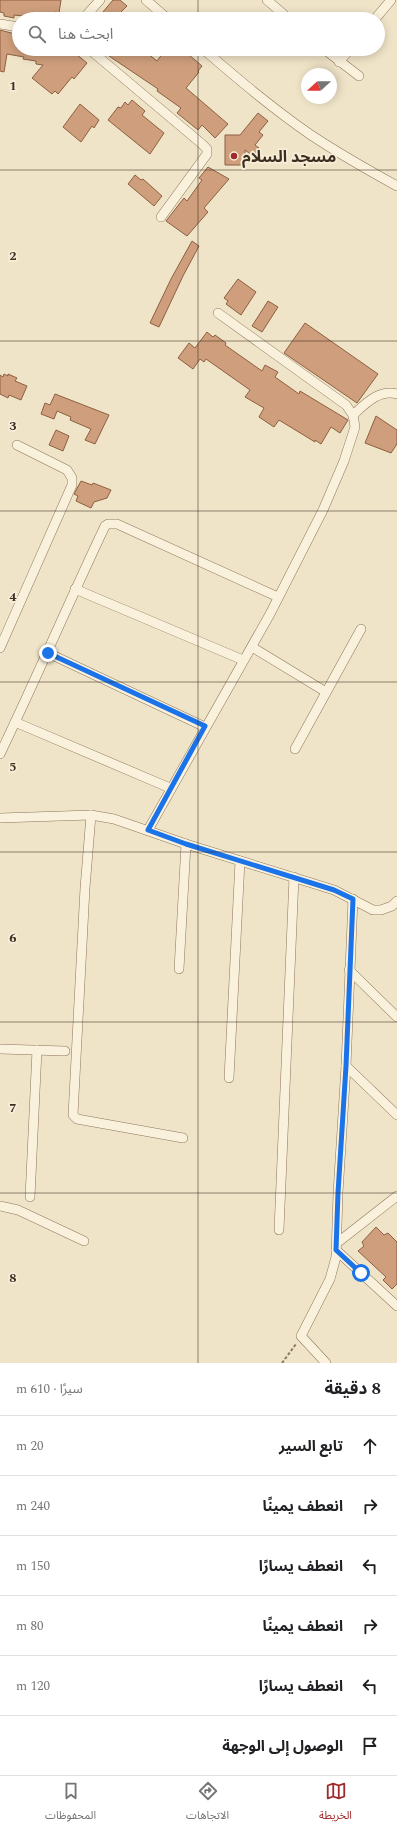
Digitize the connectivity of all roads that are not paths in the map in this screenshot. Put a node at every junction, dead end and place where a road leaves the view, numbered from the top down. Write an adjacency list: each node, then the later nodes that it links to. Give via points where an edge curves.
1 (100, 0): 5 (street)
2 (146, 0): 6 (street)
3 (390, 0): 8 (street)
4 (270, 1): 7 (street)
5 (89, 12)
6 (160, 12)
7 (282, 12)
8 (381, 12)
9 (0, 24): 10 (street)
10 (12, 26)
11 (97, 56): 18 (street, via 206,149 207,154)
12 (211, 56): 17 (street, via 310,134)
13 (332, 56): 15 (street)
14 (344, 56): 15 (street)
15 (339, 62): 16 (street)
16 (359, 76)
17 (397, 186)
18 (161, 217)
19 (218, 312): 21 (street, via 346,405)
20 (397, 394): 21 (street, via 380,394)
21 (353, 414): 24 (street, via 356,427 333,488)
22 (17, 445): 27 (street, via 67,470 72,478 72,484)
23 (75, 589): 24 (street, via 105,526 112,523); 28 (street); 29 (street)
24 (278, 597): 26 (street)
25 (361, 629): 30 (street)
26 (252, 647): 29 (street); 30 (street)
27 (0, 648)
28 (48, 653): 31 (street); 32 (street)
29 (243, 660): 32 (street)
30 (326, 692): 33 (street)
31 (15, 722): 34 (street); 35 (street)
32 (205, 726): 35 (street)
33 (295, 749)
34 (0, 754)
35 (170, 788): 38 (street)
36 (91, 815): 37 (street); 38 (street); 53 (street, via 73,1115 77,1119)
37 (0, 818)
38 (148, 830): 39 (street)
39 (186, 844): 40 (street); 44 (street)
40 (240, 862): 41 (street); 51 (street)
41 (294, 877): 42 (street); 57 (street)
42 (353, 899): 43 (street, via 373,910); 45 (street)
43 (395, 906)
44 (179, 969)
45 (349, 970): 46 (street); 50 (street)
46 (397, 1017)
47 (0, 1049): 48 (street)
48 (37, 1050): 49 (street); 55 (street)
49 (66, 1051)
50 (346, 1066): 52 (street); 59 (street)
51 (229, 1078)
52 (397, 1115)
53 (183, 1138)
54 (397, 1196): 59 (street)
55 (30, 1197)
56 (0, 1206): 58 (street, via 18,1210)
57 (279, 1230)
58 (84, 1241)
59 (337, 1247): 60 (street); 61 (street, via 330,1279 301,1336)
60 (397, 1306)
61 (326, 1363)

